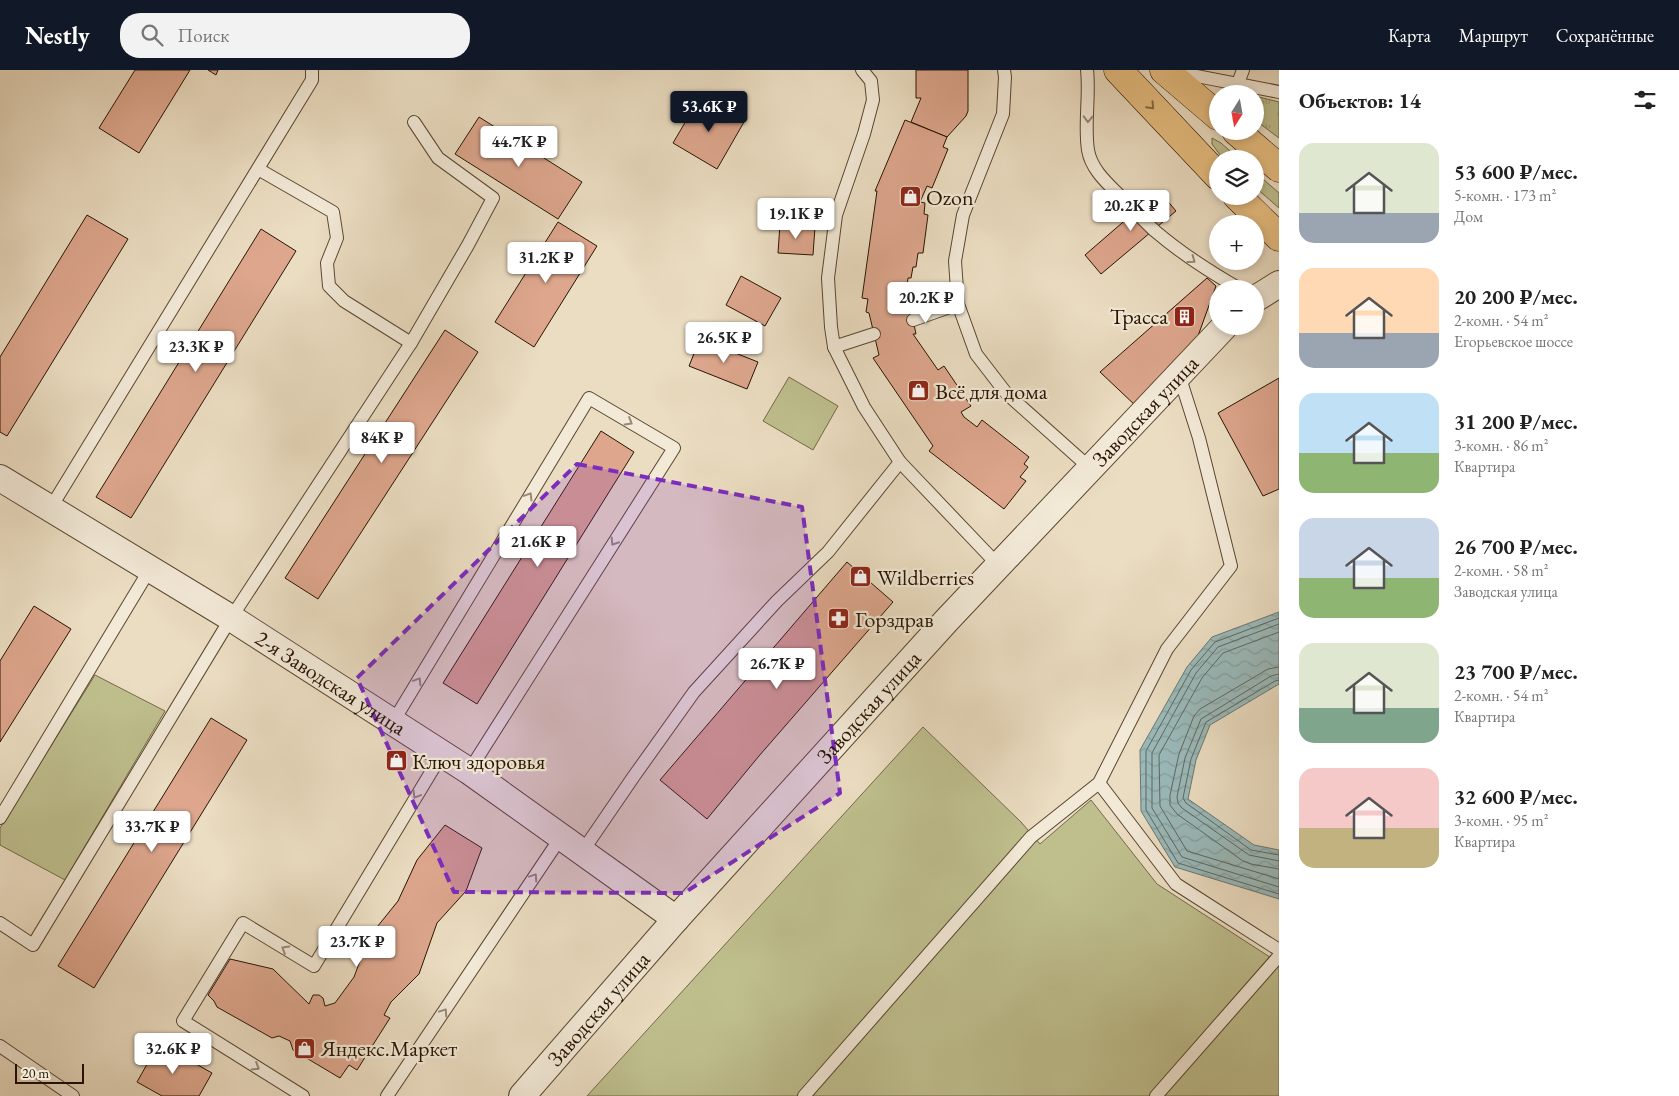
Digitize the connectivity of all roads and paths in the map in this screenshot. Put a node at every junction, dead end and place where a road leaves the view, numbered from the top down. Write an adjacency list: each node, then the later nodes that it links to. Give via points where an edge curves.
1 (312, 70): 15 (lane, via 312,80)
2 (862, 70): 26 (lane, via 871,81 873,100 836,215 828,278)
3 (1004, 70): 21 (lane, via 1003,114 962,215 955,261)
4 (1087, 70): 18 (lane, one-way to 18, via 1088,151 1100,176 1154,230)
5 (1118, 70): 13 (main road, one-way to 13)
6 (1165, 70): 8 (lane); 10 (main road)
7 (1243, 70): 8 (lane)
8 (1238, 83): 9 (lane)
9 (1279, 92)
10 (1209, 108)
11 (414, 122): 25 (lane, via 438,158 493,198)
12 (1246, 140): 14 (main road)
13 (1209, 166)
14 (1279, 168)
15 (258, 169): 25 (lane, via 333,212 337,238 327,263 329,286 344,301); 31 (lane)
16 (1246, 205): 17 (main road)
17 (1279, 237)
18 (1224, 280)
19 (1279, 284): 20 (street)
20 (1264, 291)
21 (958, 304): 22 (lane); 29 (lane, via 976,354 1006,393)
22 (913, 320)
23 (874, 334): 26 (lane)
24 (1217, 335): 27 (street, Заводская улица)
25 (411, 343): 34 (lane)
26 (834, 347): 28 (lane, via 864,407)
27 (1179, 375): 29 (street, Заводская улица); 38 (lane, via 1199,438 1230,566 1167,648)
28 (900, 462): 32 (lane); 41 (lane, via 828,552 776,601 694,692)
29 (1090, 468): 32 (street, Заводская улица)
30 (0, 478): 31 (street, 2-я Заводская улица)
31 (50, 509): 33 (street, 2-я Заводская улица)
32 (998, 565): 42 (street, Заводская улица)
33 (150, 569): 34 (street, 2-я Заводская улица); 39 (lane)
34 (231, 618): 35 (street, 2-я Заводская улица); 43 (lane, via 33,945)
35 (393, 722): 36 (street, 2-я Заводская улица); 37 (lane, one-way to 37, via 589,398 674,448)
36 (442, 754): 37 (street, 2-я Заводская улица); 48 (lane, one-way to 48, via 314,966 243,923 182,1021)
37 (469, 771): 40 (street, 2-я Заводская улица)
38 (1100, 783): 44 (lane, via 1176,884); 51 (lane, via 1031,837)
39 (0, 818)
40 (561, 837): 41 (street, 2-я Заводская улица); 49 (lane, one-way to 40)
41 (582, 852): 42 (street, 2-я Заводская улица)
42 (676, 919): 50 (street, Заводская улица)
43 (0, 924)
44 (1279, 950)
45 (1279, 956): 52 (lane)
46 (0, 1046): 47 (lane)
47 (73, 1096)
48 (303, 1096)
49 (388, 1096)
50 (522, 1096)
51 (804, 1096)
52 (1156, 1096)

